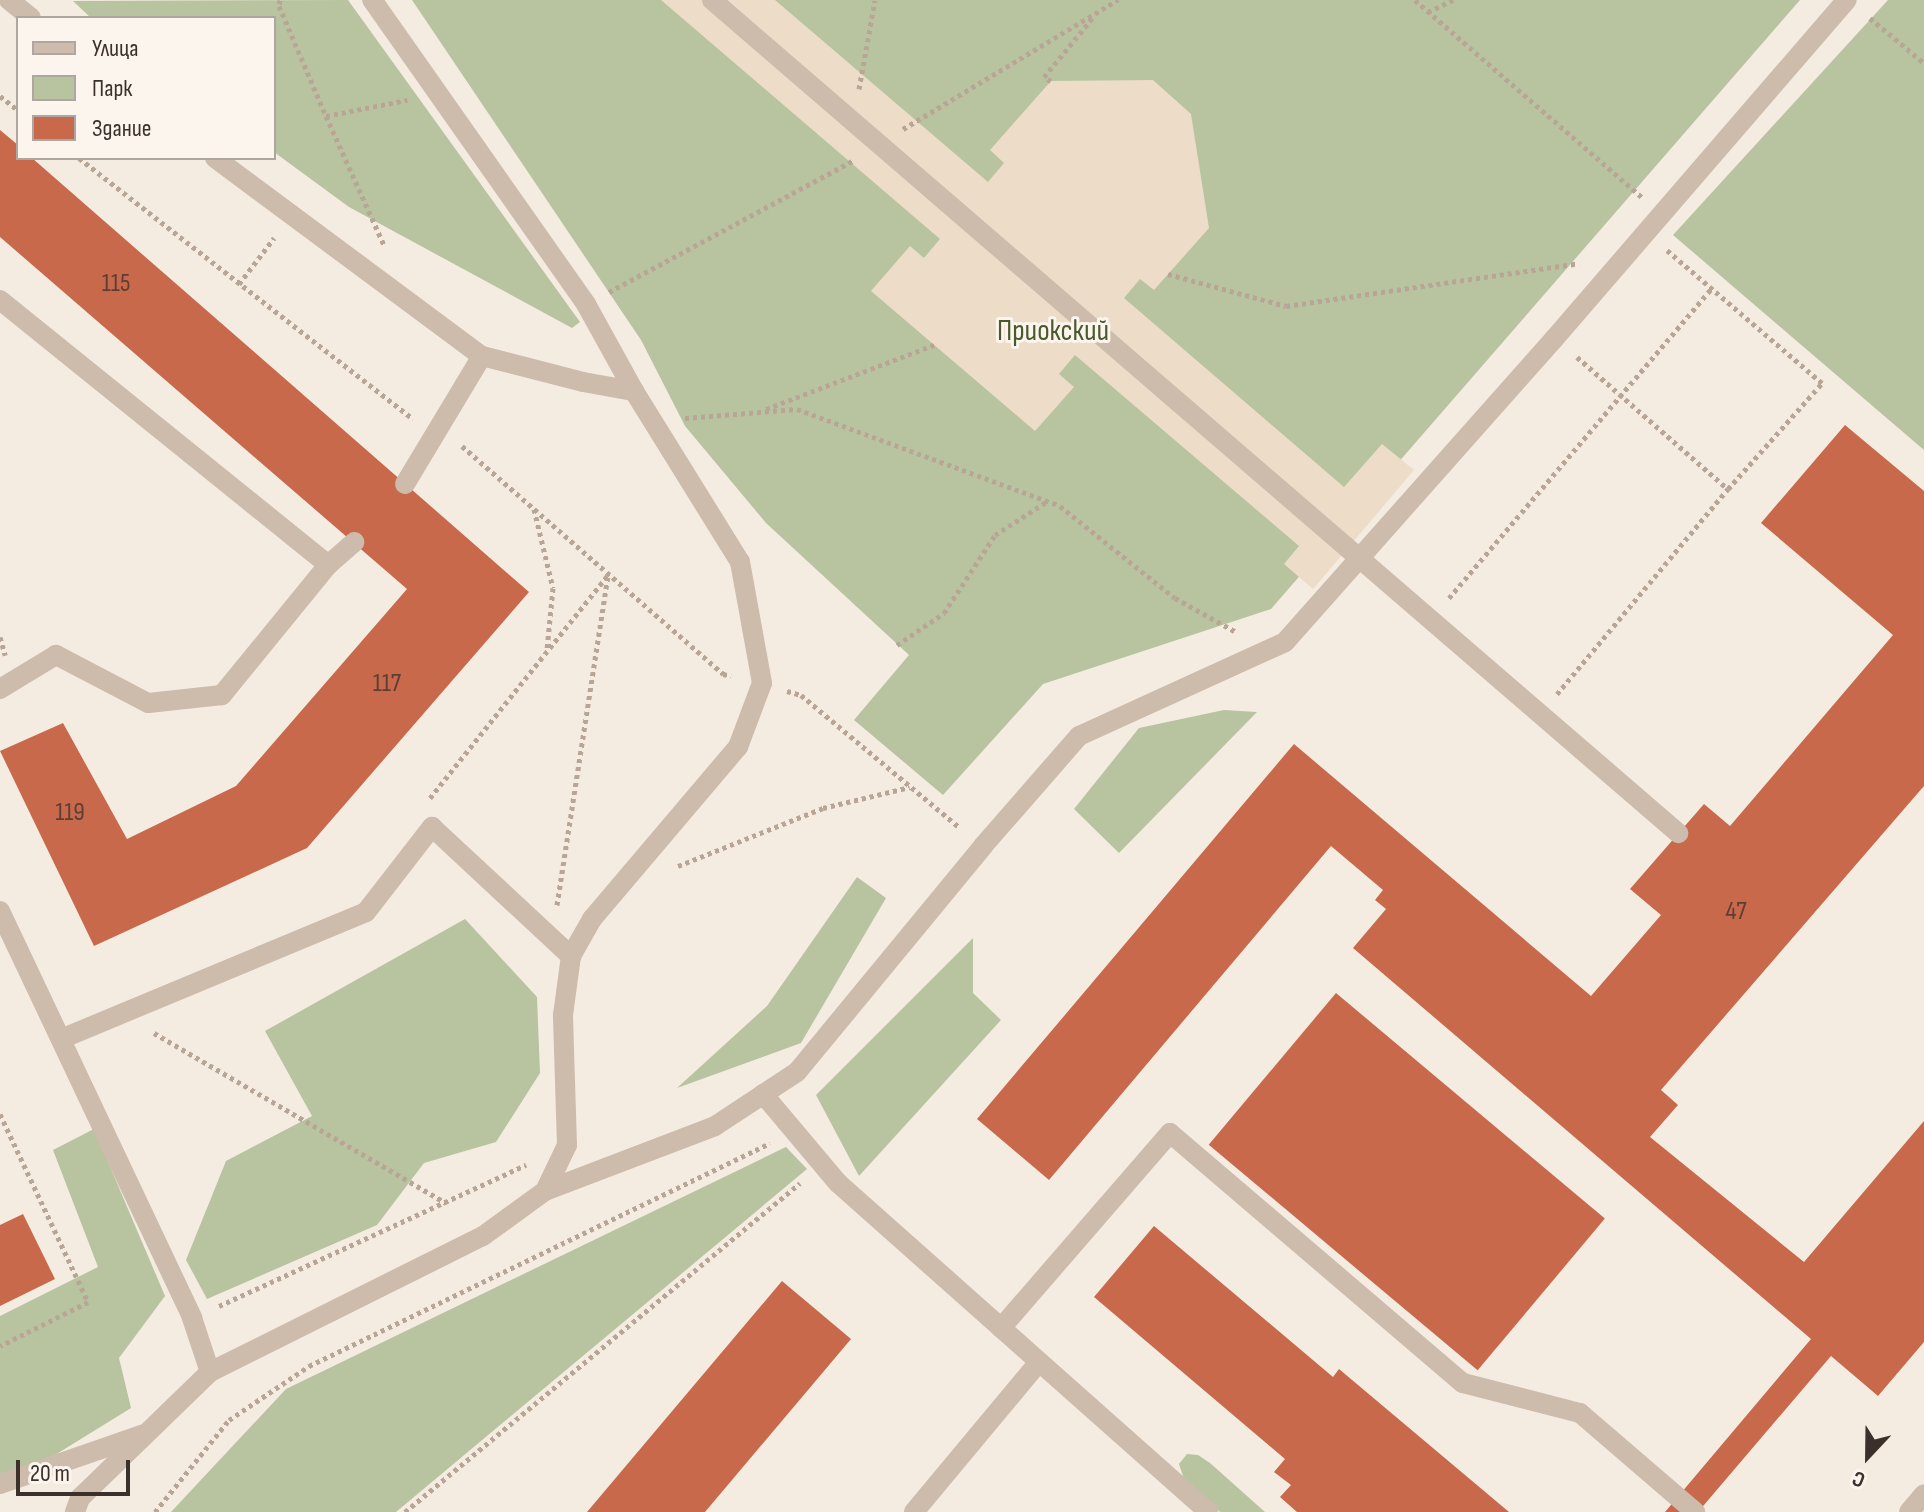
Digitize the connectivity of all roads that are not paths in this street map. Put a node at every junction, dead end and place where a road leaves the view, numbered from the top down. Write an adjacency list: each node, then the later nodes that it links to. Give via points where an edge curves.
1 (9, 0): 5 (street)
2 (372, 0): 9 (street, via 586,304)
3 (712, 0): 12 (street)
4 (1853, 4): 12 (street)
5 (29, 16)
6 (218, 160): 8 (street)
7 (0, 300): 13 (street)
8 (482, 356): 9 (street); 10 (street)
9 (634, 391): 17 (street, via 740,562 762,683 738,747 592,919)
10 (405, 484)
11 (354, 542): 13 (street)
12 (1358, 556): 15 (street); 19 (street, via 1285,642 1079,736 797,1072)
13 (328, 565): 14 (street, via 222,695 148,703 56,655)
14 (0, 689)
15 (1678, 833)
16 (0, 911): 18 (street)
17 (571, 956): 18 (street, via 432,827 366,912); 20 (street, via 563,1015 567,1145)
18 (61, 1039): 23 (street, via 192,1318)
19 (763, 1094): 20 (street, via 715,1126); 21 (street, via 838,1183)
20 (545, 1191): 23 (street, via 483,1236)
21 (1001, 1328): 22 (street); 30 (street, via 1170,1133 1463,1383 1580,1413)
22 (1039, 1362): 28 (street); 29 (street)
23 (210, 1372): 24 (street)
24 (144, 1434): 25 (street); 27 (street, via 80,1498)
25 (0, 1484)
26 (1924, 1494): 31 (street)
27 (75, 1512)
28 (914, 1512)
29 (1208, 1512)
30 (1695, 1512)
31 (1909, 1512)

